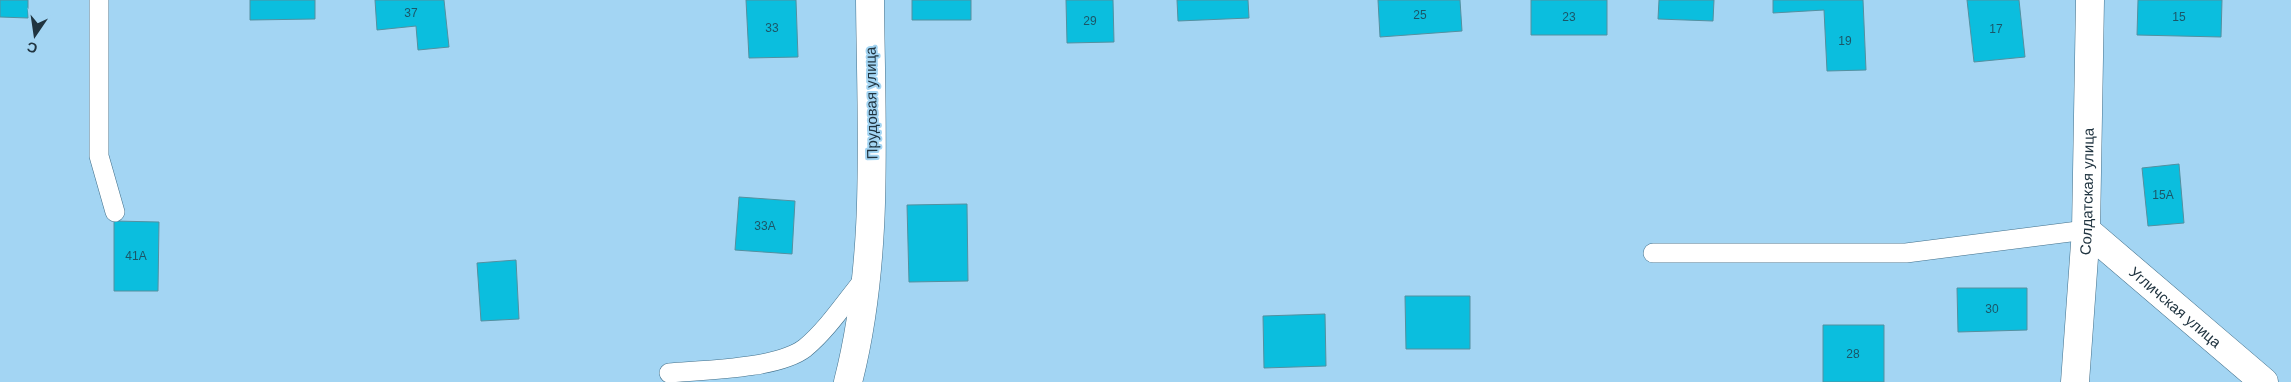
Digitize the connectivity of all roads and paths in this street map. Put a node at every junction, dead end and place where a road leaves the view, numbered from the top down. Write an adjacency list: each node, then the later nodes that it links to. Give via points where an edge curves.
1 (99, 0): 4 (lane, via 99,156)
2 (870, 0): 7 (street, Прудовая улица, via 872,205)
3 (2090, 0): 5 (street, Солдатская улица)
4 (115, 212)
5 (2086, 230): 6 (lane, via 1906,253); 10 (street, Солдатская улица); 11 (street, Угличская улица)
6 (1653, 253)
7 (865, 278): 8 (lane, via 803,350 761,364); 9 (street, Прудовая улица, via 859,340)
8 (669, 373)
9 (848, 382)
10 (2075, 382)
11 (2264, 382)

